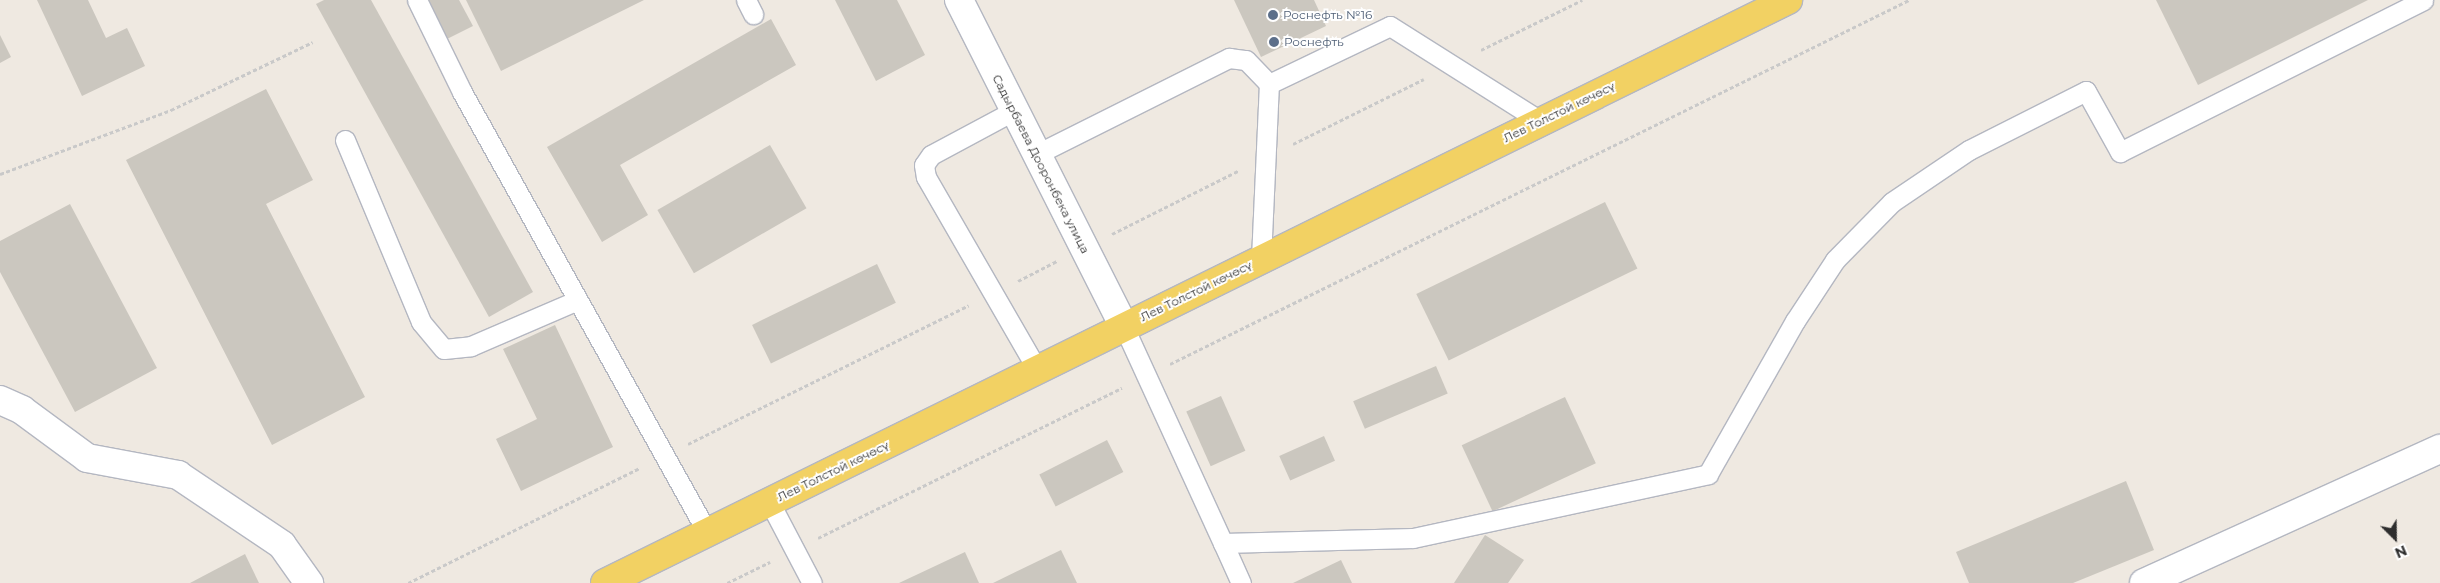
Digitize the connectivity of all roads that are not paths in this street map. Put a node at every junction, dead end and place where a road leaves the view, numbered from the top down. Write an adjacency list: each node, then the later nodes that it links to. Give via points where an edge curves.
1 (416, 0): 11 (lane, via 462,92)
2 (959, 0): 6 (street, Садырбаева Дооронбека улица)
3 (1788, 0): 7 (main road, Лев Толстой көчөсү)
4 (2423, 0): 18 (lane, via 2120,152 2086,91 1969,150 1899,197 1835,260 1795,321 1708,474 1413,538)
5 (1269, 84): 7 (lane, via 1390,26); 9 (lane, via 1246,60 1229,58); 10 (lane)
6 (1015, 110): 9 (street, Садырбаева Дооронбека улица); 13 (lane, via 932,155 924,165 926,177)
7 (1540, 121): 10 (main road, Лев Толстой көчөсү)
8 (345, 140): 11 (lane, via 421,322 444,349 471,346)
9 (1037, 154): 12 (street, Садырбаева Дооронбека улица)
10 (1261, 259): 12 (main road, Лев Толстой көчөсү)
11 (578, 300): 17 (lane)
12 (1124, 327): 13 (main road, Лев Толстой көчөсү); 18 (lane)
13 (1037, 369): 16 (main road, Лев Толстой көчөсү)
14 (0, 400): 19 (street, via 22,410 87,458 178,475 282,545)
15 (2440, 449): 23 (street)
16 (770, 502): 17 (main road, Лев Толстой көчөсү); 21 (lane)
17 (707, 532): 20 (main road, Лев Толстой көчөсү)
18 (1223, 543): 22 (lane)
19 (309, 583)
20 (605, 583)
21 (812, 583)
22 (1241, 583)
23 (2144, 583)

